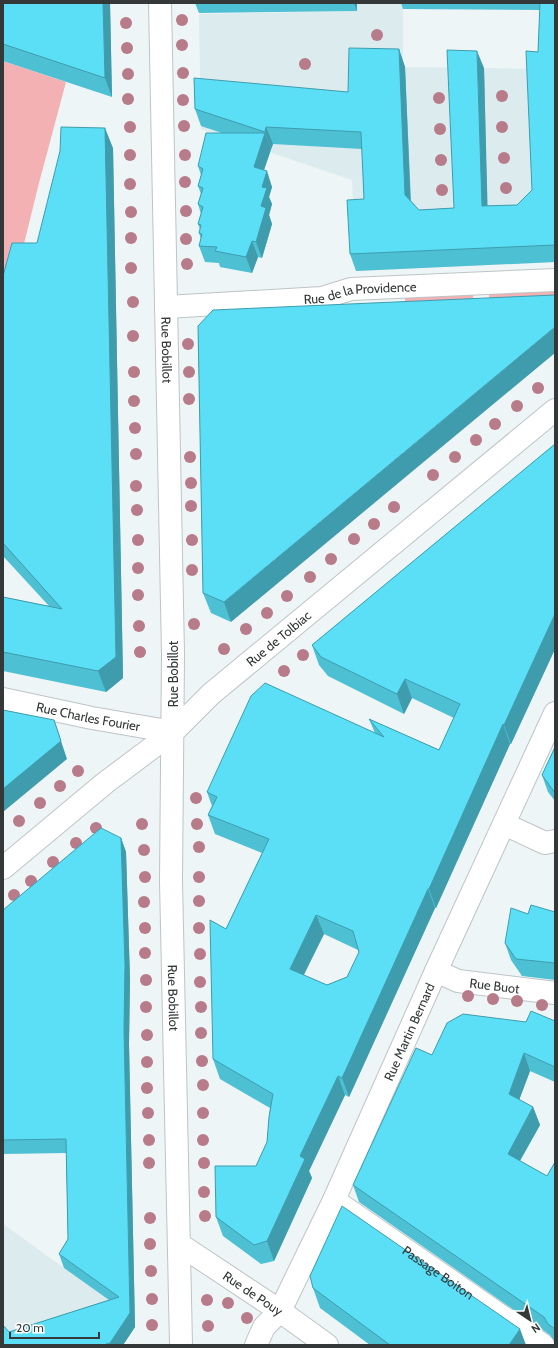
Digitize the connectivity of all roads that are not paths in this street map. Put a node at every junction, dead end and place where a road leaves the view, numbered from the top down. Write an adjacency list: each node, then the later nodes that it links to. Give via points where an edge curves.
1 (160, 3): 3 (street, Rue Bobillot)
2 (555, 280): 3 (street, Rue de la Providence, via 350,289 322,298)
3 (166, 307): 7 (street, Rue Bobillot)
4 (555, 410): 7 (street, Rue de Tolbiac, via 210,694)
5 (3, 699): 7 (street, Rue Charles Fourier)
6 (555, 713): 8 (street, Rue Martin Bernard)
7 (173, 732): 10 (street, Rue de Tolbiac, via 105,783); 14 (street, Rue Bobillot, via 171,881)
8 (504, 824): 9 (street, via 545,843); 11 (street, Rue Martin Bernard)
9 (555, 841)
10 (3, 868)
11 (436, 971): 12 (street, Rue Buot, via 458,981); 13 (street, Rue Martin Bernard)
12 (555, 993)
13 (334, 1200): 15 (street, Rue Martin Bernard); 19 (street, Passage Boiton)
14 (179, 1244): 15 (street, Rue de Pouy); 16 (street, Rue Bobillot)
15 (280, 1311): 17 (street, Rue Martin Bernard, via 264,1327); 18 (street, Rue de Pouy)
16 (181, 1345)
17 (256, 1345)
18 (327, 1345)
19 (543, 1345)

